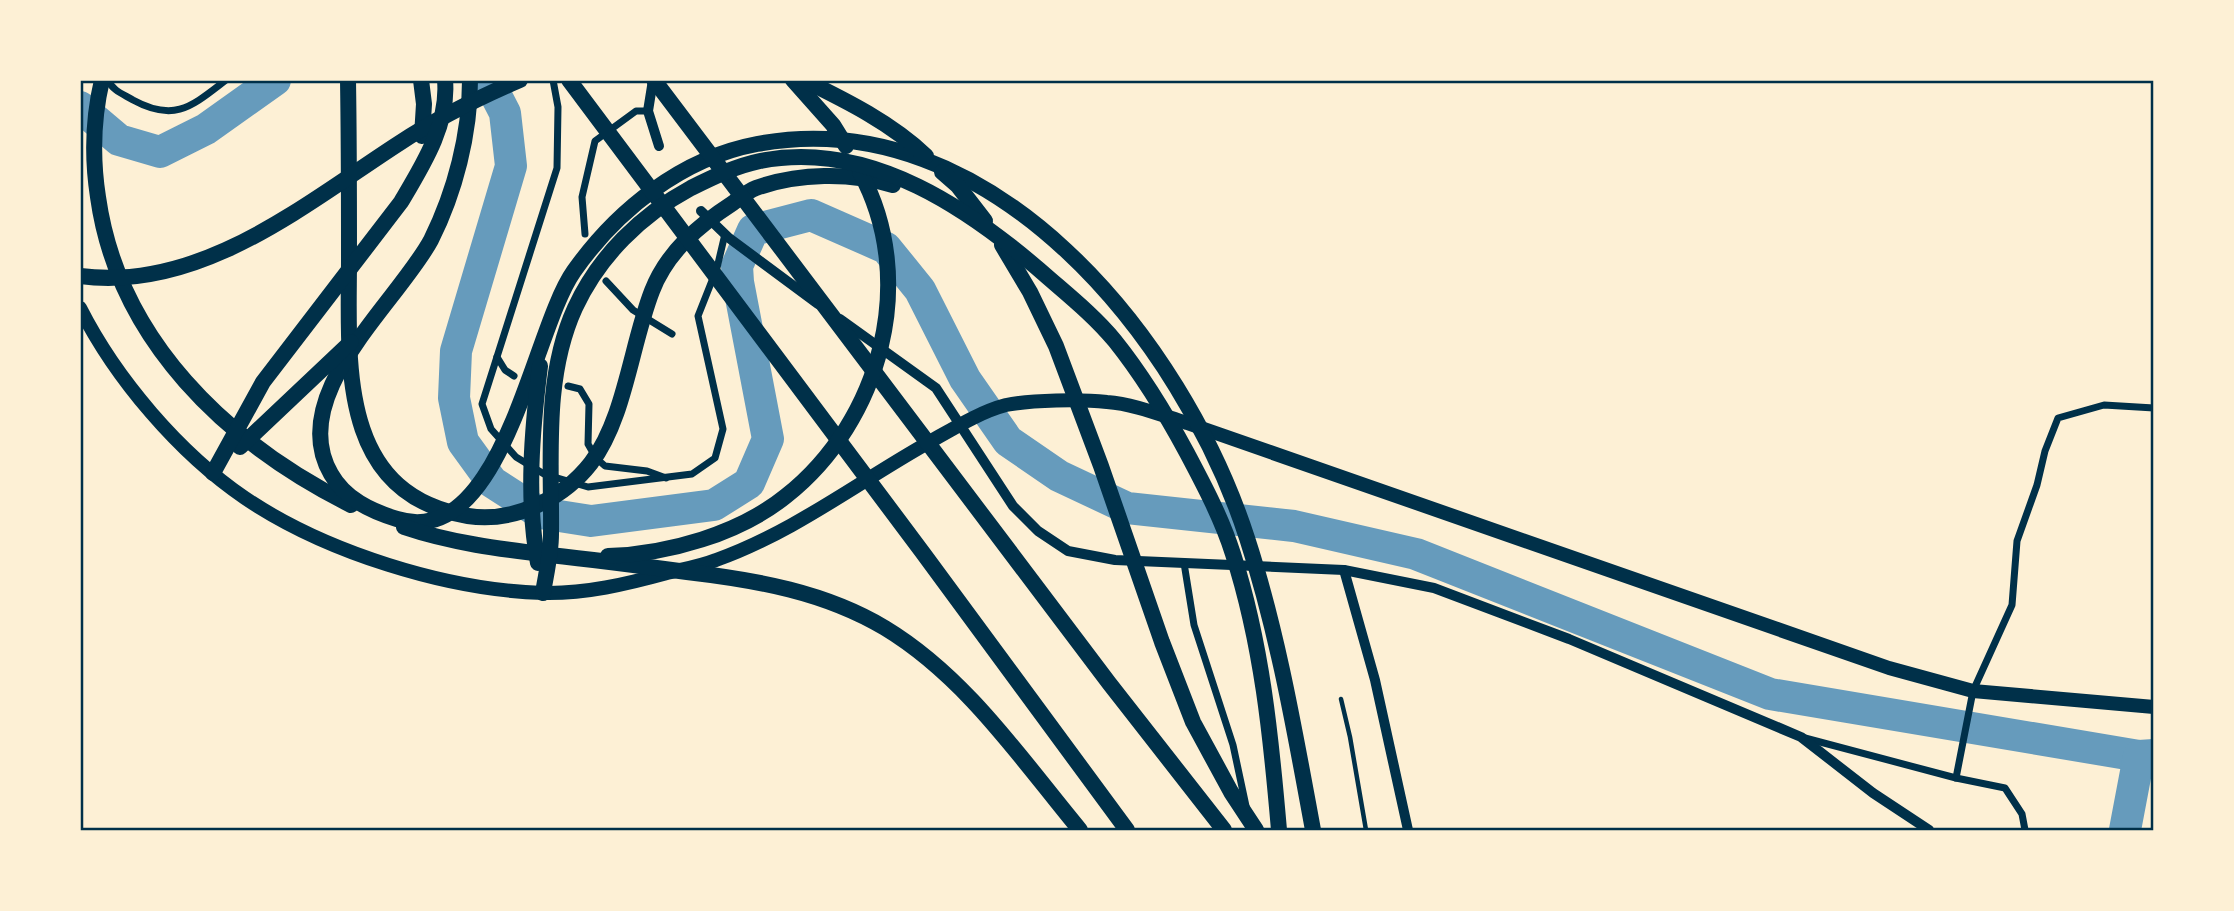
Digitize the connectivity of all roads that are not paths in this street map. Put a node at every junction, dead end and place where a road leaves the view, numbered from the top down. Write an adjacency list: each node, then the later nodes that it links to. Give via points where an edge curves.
1 (102, 80): 34 (highway, via 95,120 95,179 109,255 146,331 200,397 264,452 375,517 445,539)
2 (108, 80): 3 (street, via 111,88 165,113 185,108)
3 (226, 80)
4 (348, 80): 18 (highway, via 349,330 358,420 367,443 395,481 412,495 453,513 475,517 516,513 540,504 577,478 614,421 653,288)
5 (421, 80): 16 (highway, via 424,104 419,156)
6 (470, 80): 24 (highway, via 470,106 457,169 433,236)
7 (520, 80): 21 (highway, via 452,113 274,224 201,260 142,275)
8 (552, 80): 27 (street, via 558,107 557,168)
9 (569, 80): 44 (highway)
10 (654, 80): 14 (street); 45 (highway)
11 (793, 80): 13 (highway)
12 (446, 87): 16 (highway, via 441,126)
13 (806, 88): 34 (highway, via 865,180 889,274 884,337 856,414 808,477 757,515 691,542 613,555); 47 (highway, via 841,98 920,150 958,186 1004,249 1056,346 1193,722)
14 (648, 111): 15 (street); 19 (street, via 635,111 595,141 582,197)
15 (659, 146)
16 (401, 202): 32 (highway, via 263,383)
17 (952, 205): 18 (highway, via 886,183 800,177 753,189); 37 (highway, via 882,171 846,162 764,160 708,180 661,207 627,234 575,307 562,341 550,463 551,539); 48 (highway, via 999,236 1088,312 1138,372 1174,430 1232,550 1255,635)
18 (700, 218): 20 (street)
19 (585, 234)
20 (727, 236): 31 (street, via 936,388); 33 (street, via 698,316 723,429 715,458 692,474)
21 (80, 276)
22 (606, 281): 25 (street, via 633,310)
23 (80, 307): 32 (highway, via 134,390)
24 (365, 330): 26 (highway, via 336,378 321,421 323,457 340,487 353,499 418,523 447,515 491,468); 32 (highway)
25 (673, 334)
26 (543, 344): 37 (highway, via 532,458 534,539); 49 (highway, via 569,277 604,233 644,196 729,152 757,144 855,143 903,152 980,186 1050,236 1110,296 1160,361 1210,446 1247,539 1280,663)
27 (496, 357): 28 (street); 33 (street, via 482,404 491,429 516,457 544,474 588,487)
28 (514, 376)
29 (568, 386): 33 (street, via 580,389 589,404 588,444 596,458 605,466)
30 (2154, 408): 38 (street, via 2104,405 2058,418 2017,541 2012,605)
31 (959, 425): 35 (street, via 1013,506 1038,531 1068,551 1115,560); 37 (highway, via 829,504 715,561 634,582); 38 (highway, via 1005,406 1047,402 1108,402 1187,423)
32 (213, 473): 37 (highway, via 302,531 365,557 433,577)
33 (667, 478)
34 (567, 557): 43 (highway, via 738,578 808,594 885,628 962,690)
35 (1184, 563): 36 (street); 46 (street, via 1194,625 1233,745)
36 (1344, 570): 41 (street, via 1434,588 1569,639); 51 (street, via 1376,680)
37 (543, 593)
38 (1972, 698): 40 (highway); 42 (street)
39 (1341, 699): 50 (lane)
40 (2154, 707)
41 (1801, 737): 42 (street); 52 (street)
42 (1956, 778): 53 (street, via 2005,788 2022,814)
43 (1080, 831)
44 (1127, 831)
45 (1224, 831)
46 (1249, 831)
47 (1256, 831)
48 (1279, 831)
49 (1313, 831)
50 (1366, 831)
51 (1408, 831)
52 (1929, 831)
53 (2025, 831)

